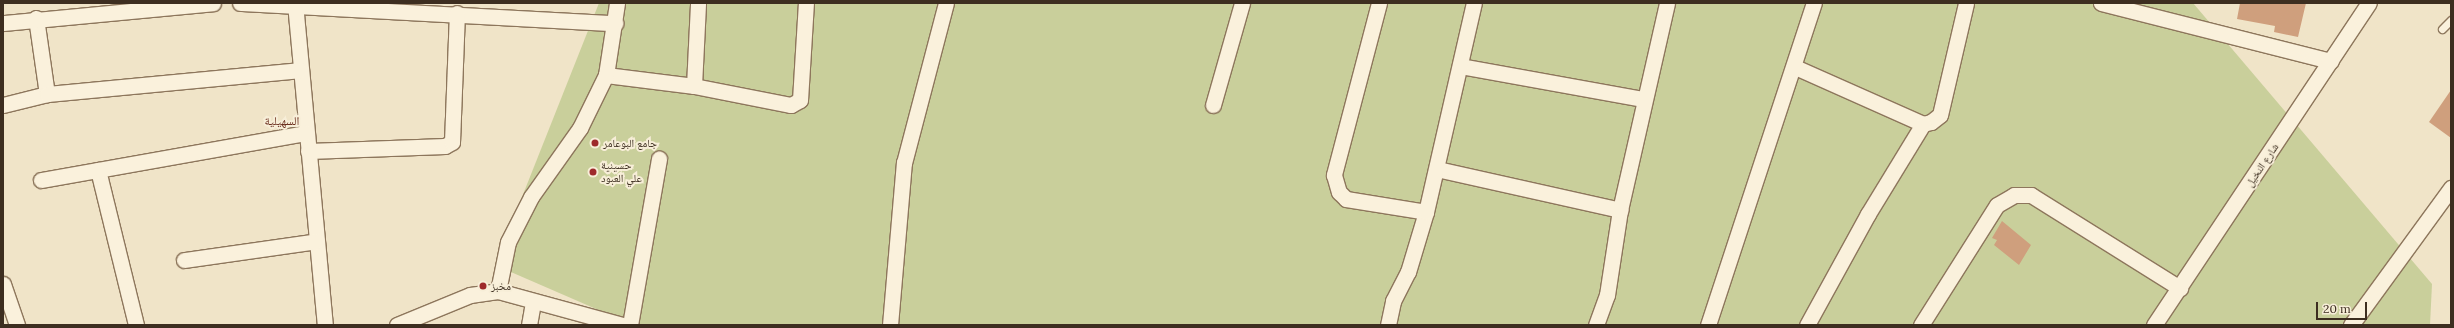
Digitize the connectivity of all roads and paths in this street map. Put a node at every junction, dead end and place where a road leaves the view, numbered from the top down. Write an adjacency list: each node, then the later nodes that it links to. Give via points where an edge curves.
1 (213, 3): 17 (street)
2 (240, 3): 3 (street)
3 (295, 3): 16 (street); 25 (street)
4 (617, 3): 20 (street)
5 (698, 3): 27 (street)
6 (806, 3): 27 (street, via 800,100 791,105)
7 (946, 3): 55 (street, via 904,163)
8 (1242, 3): 31 (street)
9 (1379, 3): 41 (street, via 1334,175 1339,192 1346,199)
10 (1474, 3): 23 (street)
11 (1667, 3): 29 (street)
12 (1814, 3): 24 (street)
13 (1966, 3): 32 (street, via 1940,115)
14 (2101, 3): 22 (street)
15 (2369, 3): 22 (street, شارع النخيل)
16 (457, 13): 20 (street); 34 (street, via 452,142 445,146)
17 (36, 18): 19 (street); 28 (street)
18 (2451, 20): 21 (lane)
19 (3, 23)
20 (615, 23): 26 (street)
21 (2442, 29)
22 (2331, 61): 45 (street, شارع النخيل)
23 (1460, 66): 29 (street); 36 (street)
24 (1795, 67): 32 (street); 58 (street)
25 (299, 70): 28 (street); 33 (street)
26 (606, 75): 27 (street); 46 (street, via 580,128 530,197 511,236)
27 (694, 86)
28 (46, 94): 30 (street)
29 (1643, 99): 40 (street)
30 (3, 105)
31 (1213, 105)
32 (1924, 124): 59 (street, via 1868,214)
33 (306, 134): 34 (street); 37 (street)
34 (308, 150): 42 (street)
35 (659, 159): 54 (street)
36 (1437, 169): 40 (street); 41 (street)
37 (98, 170): 38 (street); 50 (street)
38 (41, 180)
39 (2451, 188): 62 (street)
40 (1620, 210): 57 (street, via 1607,295)
41 (1426, 212): 56 (street, via 1408,272 1389,311)
42 (317, 242): 43 (street); 51 (street)
43 (184, 260)
44 (3, 284): 49 (street)
45 (2180, 288): 60 (street, via 2030,195 2014,195 1997,206); 61 (street, شارع النخيل)
46 (498, 291): 47 (street); 48 (street, via 470,295)
47 (533, 302): 52 (street); 53 (street)
48 (403, 324)
49 (17, 325)
50 (136, 325)
51 (325, 325)
52 (529, 325)
53 (622, 325)
54 (630, 325)
55 (890, 325)
56 (1388, 325)
57 (1596, 325)
58 (1708, 325)
59 (1808, 325)
60 (1921, 325)
61 (2154, 325)
62 (2351, 325)

